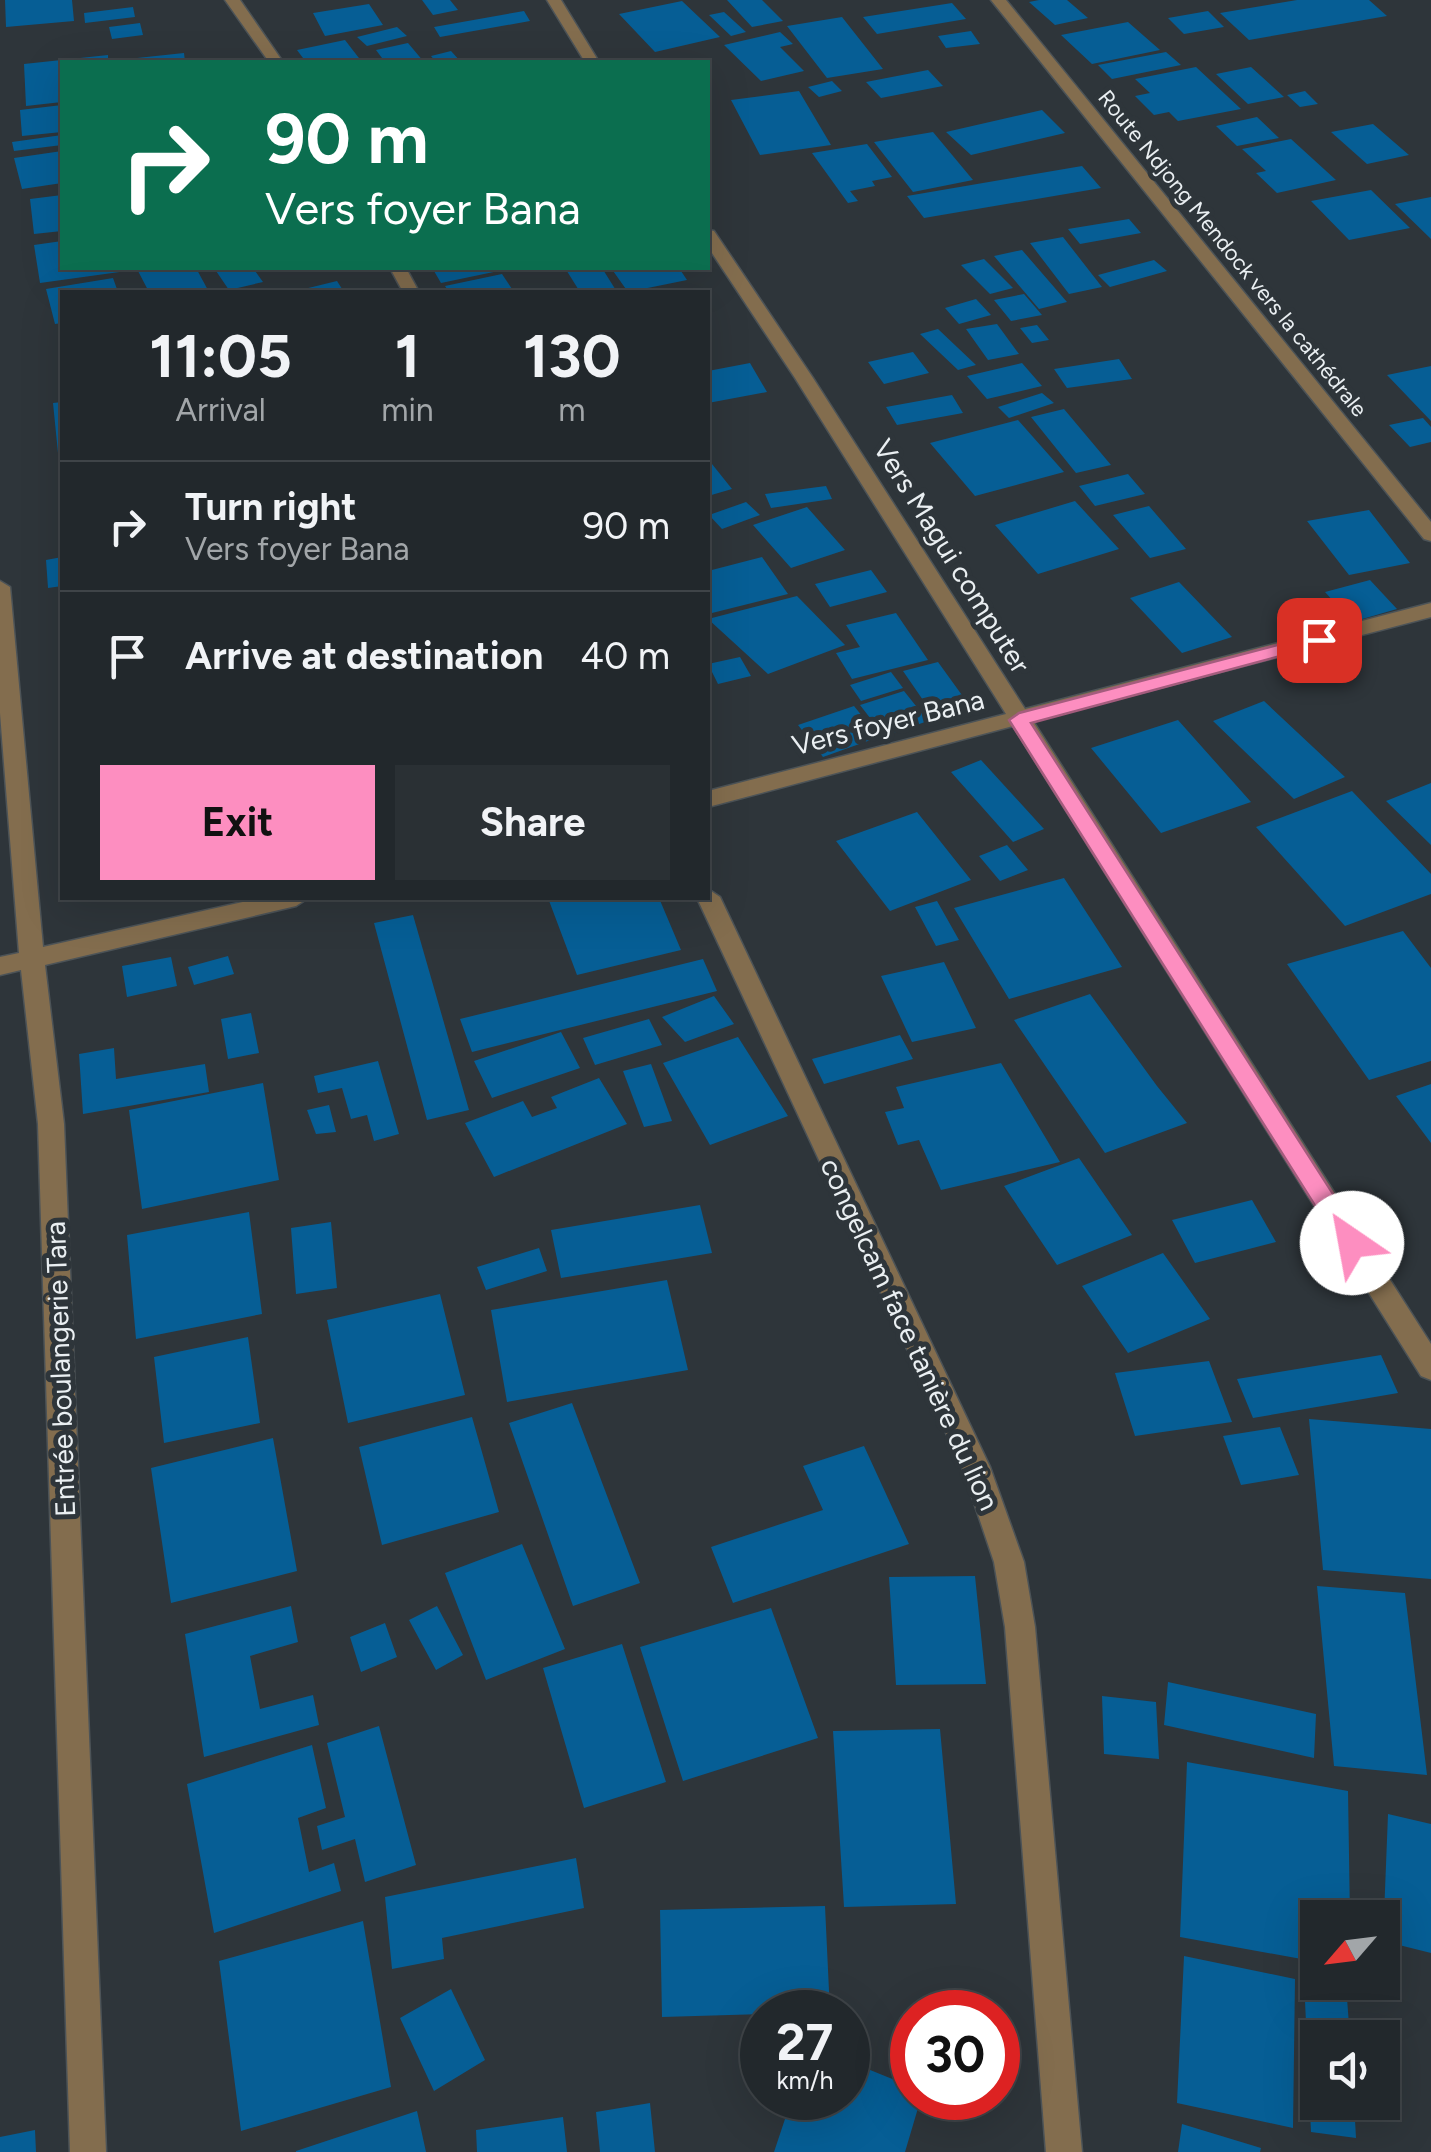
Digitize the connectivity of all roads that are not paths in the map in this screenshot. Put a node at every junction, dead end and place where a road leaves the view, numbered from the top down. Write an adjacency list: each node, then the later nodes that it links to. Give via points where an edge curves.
1 (232, 0): 4 (street)
2 (554, 0): 5 (street)
3 (998, 0): 7 (street, Route Ndjong Mendock vers la cathédrale)
4 (275, 60)
5 (591, 60)
6 (710, 237): 10 (street, Vers Magui computer)
7 (1431, 535)
8 (0, 587): 14 (street, Entrée boulangerie Tara)
9 (1431, 610): 10 (street, Vers foyer Bana)
10 (1019, 720): 11 (street, Vers foyer Bana); 16 (street, Vers Magui computer)
11 (710, 798)
12 (287, 900): 14 (street)
13 (709, 900): 18 (street, congelcam face tanière du lion, via 976,1466 1009,1562)
14 (32, 960): 15 (street); 17 (street, Entrée boulangerie Tara, via 51,1124)
15 (0, 966)
16 (1431, 1368)
17 (88, 2152)
18 (1064, 2152)

